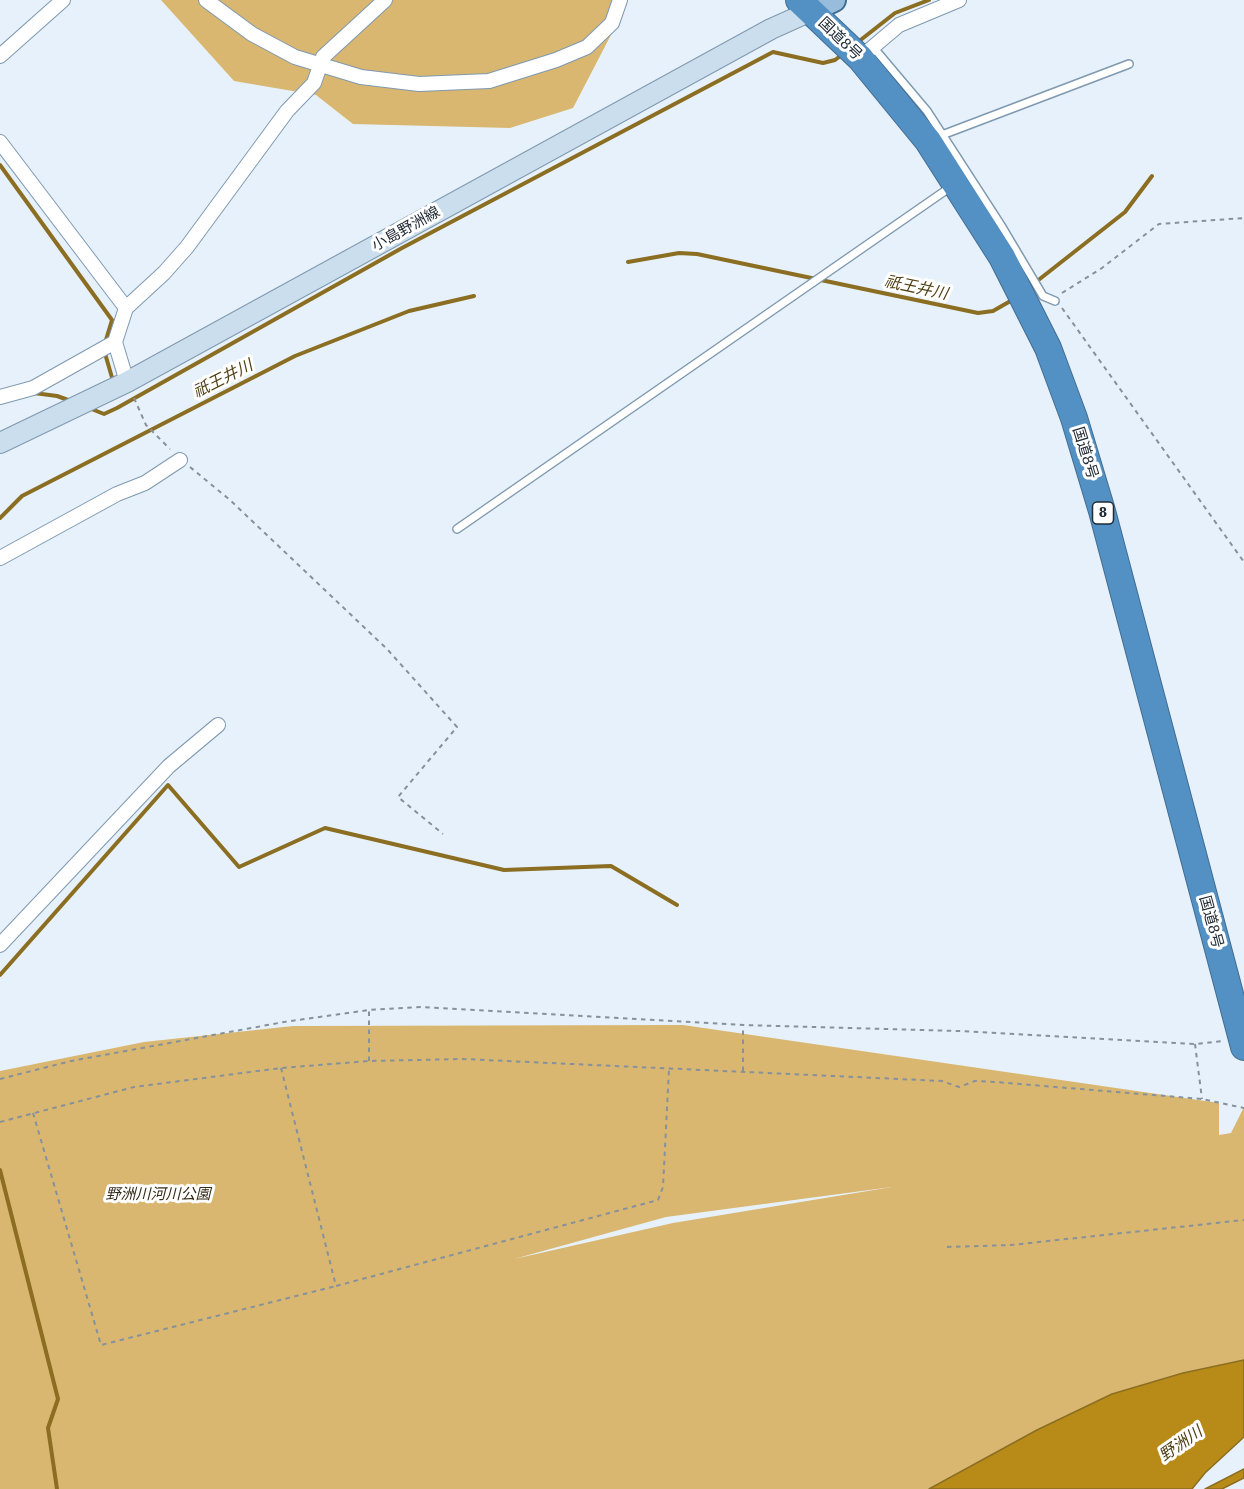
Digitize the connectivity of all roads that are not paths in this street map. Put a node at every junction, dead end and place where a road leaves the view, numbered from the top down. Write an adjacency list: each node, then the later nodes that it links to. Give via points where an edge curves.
1 (63, 0): 9 (street)
2 (206, 0): 11 (street, via 252,34 295,57)
3 (385, 0): 11 (street, via 323,57)
4 (620, 0): 11 (street, via 612,23 587,46 489,81 419,84 361,77)
5 (834, 0): 7 (main road)
6 (959, 0): 8 (street, via 899,25)
7 (805, 5): 8 (highway, 国道8号 / 8); 18 (main road, 小島野洲線, via 771,29)
8 (867, 52): 12 (highway, 国道8号 / 8)
9 (0, 56)
10 (1129, 64): 12 (lane)
11 (320, 65): 16 (street, via 314,83 287,111 187,247)
12 (935, 138): 14 (highway, 国道8号 / 8); 15 (lane, via 1002,227 1043,296)
13 (0, 142): 16 (street)
14 (957, 183): 22 (lane); 26 (highway, 国道8号 / 8, via 1026,301 1074,418)
15 (1055, 301)
16 (126, 308): 17 (street)
17 (115, 342): 18 (street); 19 (street, via 33,388)
18 (127, 382): 20 (main road, 小島野洲線)
19 (0, 397)
20 (0, 443)
21 (180, 460): 23 (street, via 145,483 117,494)
22 (457, 529)
23 (0, 558)
24 (218, 725): 25 (street, via 170,766)
25 (0, 945)
26 (1243, 1043)

